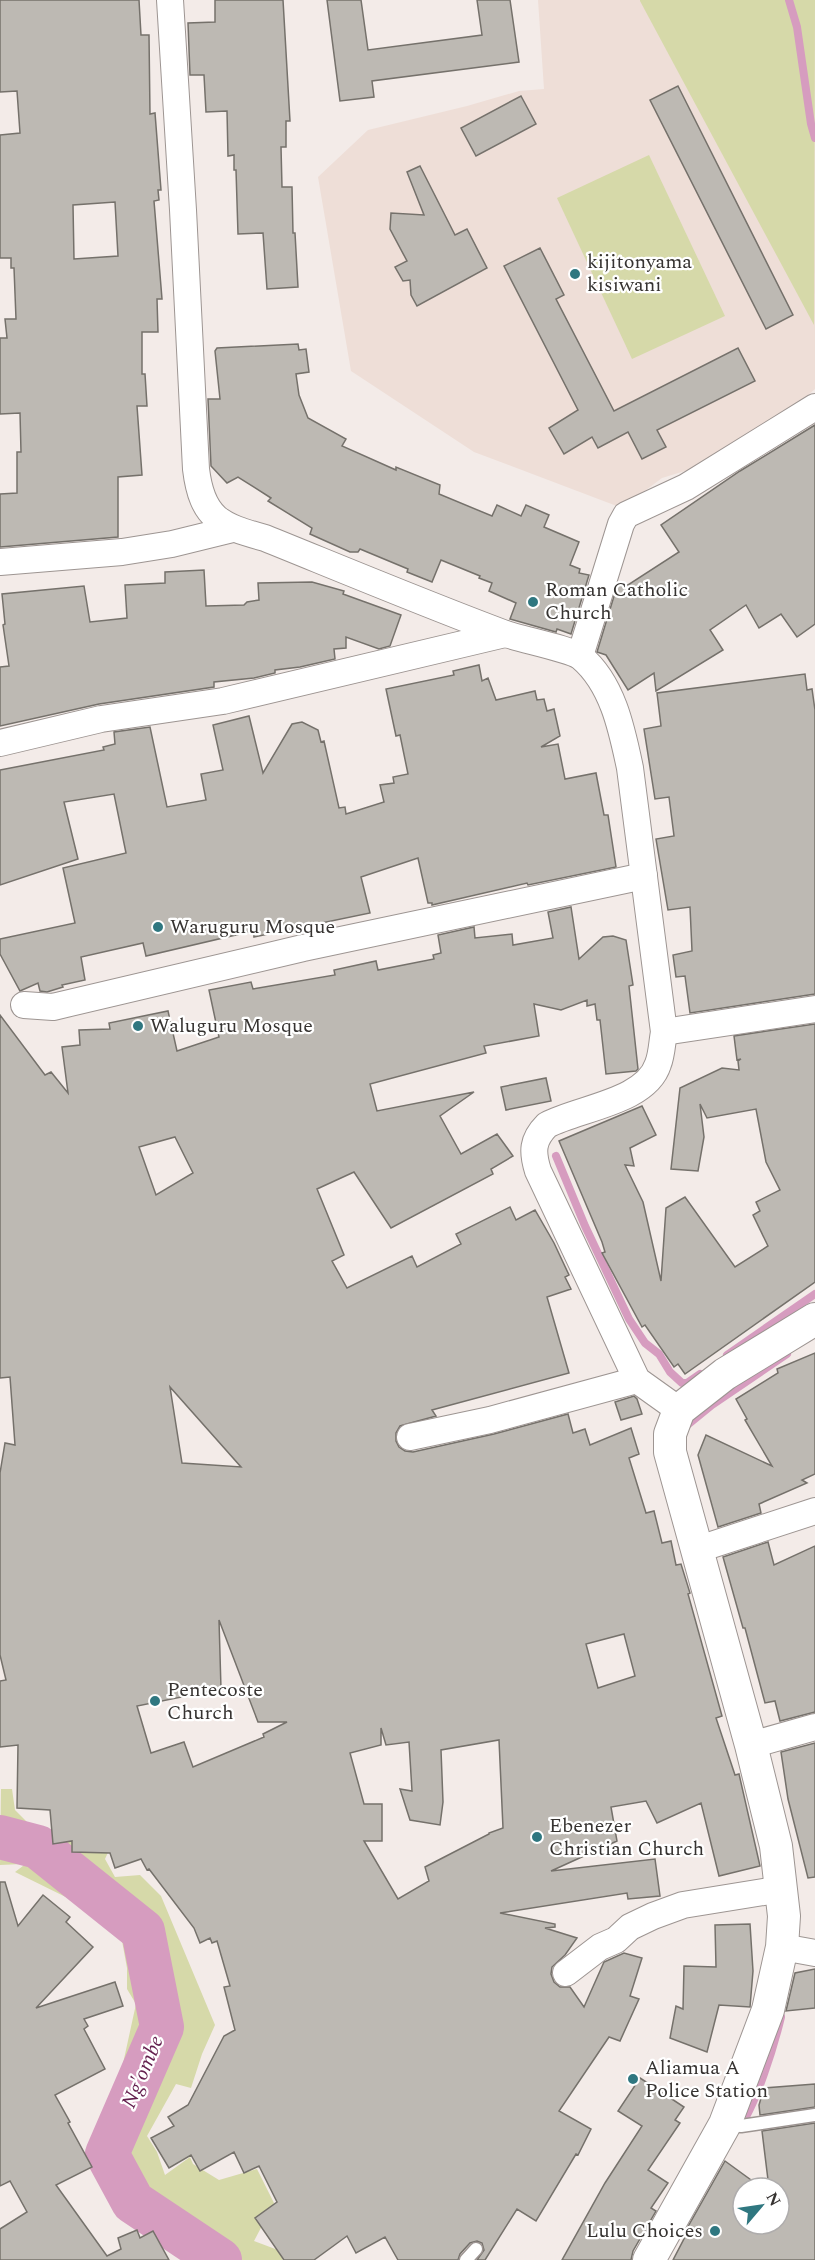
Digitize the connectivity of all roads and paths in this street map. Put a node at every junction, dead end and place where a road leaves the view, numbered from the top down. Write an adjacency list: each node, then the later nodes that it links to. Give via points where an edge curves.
1 (170, 0): 3 (street, via 198,488 217,519)
2 (815, 407): 6 (street, via 686,487 626,516)
3 (232, 529): 4 (street, via 122,552); 5 (street, via 265,538)
4 (0, 562)
5 (505, 634): 6 (street); 7 (street, via 224,701 101,719)
6 (580, 656): 8 (street, via 597,675 614,706 624,740)
7 (0, 743)
8 (644, 876): 9 (street, via 303,948 53,1007); 11 (street)
9 (24, 1005)
10 (815, 1010): 11 (street)
11 (664, 1032): 13 (street, via 658,1065 649,1081 635,1092 547,1125 538,1134 533,1154)
12 (815, 1319): 14 (street, via 725,1374)
13 (637, 1380): 14 (street); 15 (street)
14 (679, 1410): 17 (street, via 670,1434 670,1452)
15 (410, 1437)
16 (815, 1511): 17 (street)
17 (696, 1550): 19 (street)
18 (815, 1726): 19 (street)
19 (752, 1745): 20 (street)
20 (782, 1889): 21 (street); 23 (street, via 683,1905 653,1916 630,1927)
21 (782, 1947): 22 (street); 25 (street, via 768,2010)
22 (815, 1953)
23 (566, 1973)
24 (815, 2115): 25 (lane, via 741,2126)
25 (725, 2124): 28 (street)
26 (476, 2249): 27 (lane)
27 (466, 2260)
28 (649, 2260)

